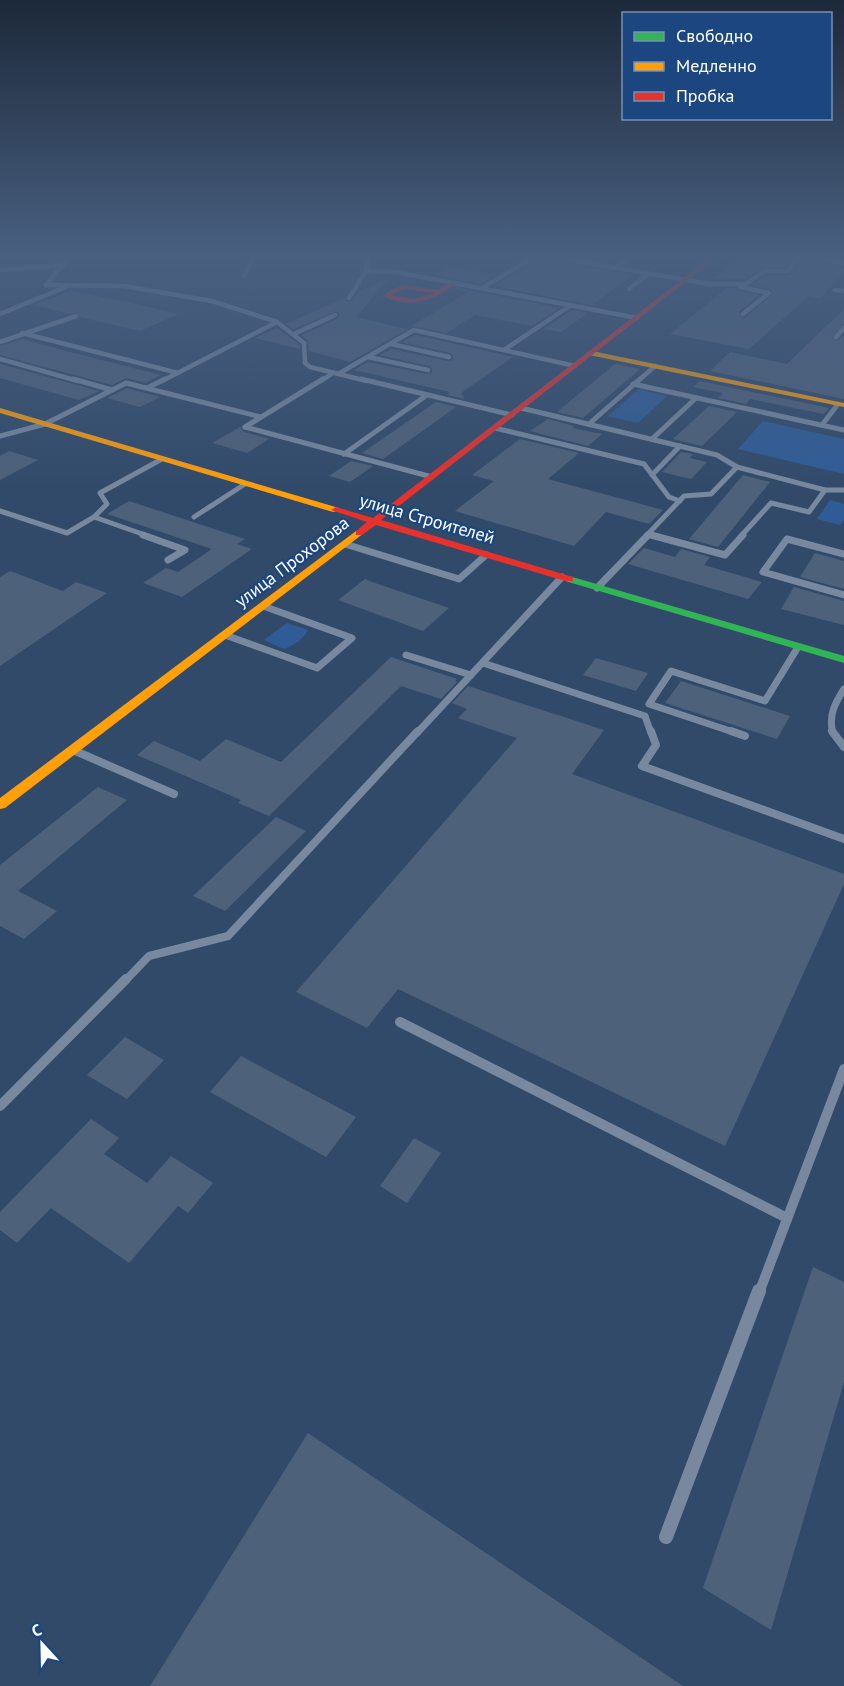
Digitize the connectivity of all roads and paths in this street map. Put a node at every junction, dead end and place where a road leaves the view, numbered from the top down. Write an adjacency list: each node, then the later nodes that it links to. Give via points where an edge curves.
1 (18, 335): 9 (lane)
2 (29, 335): 19 (lane)
3 (252, 335): 19 (lane)
4 (295, 335): 20 (lane, via 304,343 305,363)
5 (406, 335): 10 (lane)
6 (435, 335): 11 (lane)
7 (527, 335): 11 (lane)
8 (616, 335): 12 (street, улица Прохорова)
9 (0, 342)
10 (390, 344): 13 (lane); 14 (lane)
11 (504, 350): 16 (lane)
12 (592, 353): 16 (street, улица Прохорова); 17 (street)
13 (368, 357): 18 (lane); 20 (lane)
14 (449, 357)
15 (0, 359): 23 (lane)
16 (575, 366): 28 (street, улица Прохорова)
17 (654, 366): 21 (lane); 26 (street)
18 (428, 370)
19 (178, 373): 22 (lane)
20 (336, 374): 24 (lane); 29 (lane)
21 (633, 384): 25 (lane); 31 (lane)
22 (147, 388): 23 (lane, via 126,383); 29 (lane)
23 (112, 390): 30 (lane)
24 (427, 395): 28 (lane); 38 (lane)
25 (696, 398): 32 (lane); 36 (lane)
26 (841, 404): 32 (lane)
27 (0, 410): 30 (street, улица Строителей)
28 (517, 411): 31 (lane); 33 (street, улица Прохорова)
29 (261, 417): 38 (lane, via 245,427)
30 (45, 424): 35 (lane); 39 (street, улица Строителей)
31 (589, 424): 36 (lane)
32 (822, 425): 34 (lane)
33 (495, 428): 41 (lane, via 644,464); 42 (street, улица Прохорова)
34 (844, 430)
35 (0, 436)
36 (652, 439): 37 (lane)
37 (680, 446): 40 (lane, via 717,454); 41 (lane)
38 (344, 454): 42 (lane)
39 (162, 459): 43 (street, улица Строителей); 48 (lane, via 100,493 107,504)
40 (737, 468): 44 (lane); 46 (lane, via 711,494 684,496)
41 (652, 475): 46 (lane, via 669,497)
42 (432, 477): 50 (street, улица Прохорова)
43 (245, 484): 49 (lane); 50 (street, улица Строителей)
44 (825, 490): 45 (lane); 51 (lane, via 809,512 771,503 725,555)
45 (844, 490)
46 (680, 501): 51 (lane)
47 (0, 511): 48 (lane, via 67,533)
48 (94, 517): 55 (lane, via 185,550)
49 (194, 517)
50 (374, 522): 52 (street, улица Прохорова); 54 (street, улица Строителей)
51 (648, 534): 57 (lane)
52 (345, 544): 54 (lane, via 459,579); 59 (street, улица Прохорова)
53 (844, 554): 58 (lane, via 787,539 763,572)
54 (486, 555): 56 (street, улица Строителей)
55 (168, 560)
56 (562, 578): 57 (street, улица Строителей); 64 (lane)
57 (597, 588): 61 (street, улица Строителей)
58 (844, 595)
59 (263, 606): 60 (street, улица Прохорова); 60 (lane, via 352,638 317,668)
60 (225, 635): 69 (street, улица Прохорова)
61 (798, 647): 63 (street, улица Строителей); 67 (lane, via 765,701 671,671 649,704)
62 (406, 655): 65 (lane)
63 (844, 660)
64 (483, 663): 65 (lane); 72 (lane, via 645,716 656,745 642,766)
65 (471, 675): 75 (lane, via 228,936 149,956)
66 (844, 689): 68 (lane, via 833,706 829,724 835,739)
67 (746, 736)
68 (844, 747)
69 (73, 750): 70 (lane); 71 (street, улица Прохорова)
70 (174, 794)
71 (0, 805)
72 (844, 839)
73 (400, 1022): 76 (lane)
74 (844, 1069): 76 (lane)
75 (0, 1106)
76 (787, 1218): 77 (lane)
77 (666, 1537)

